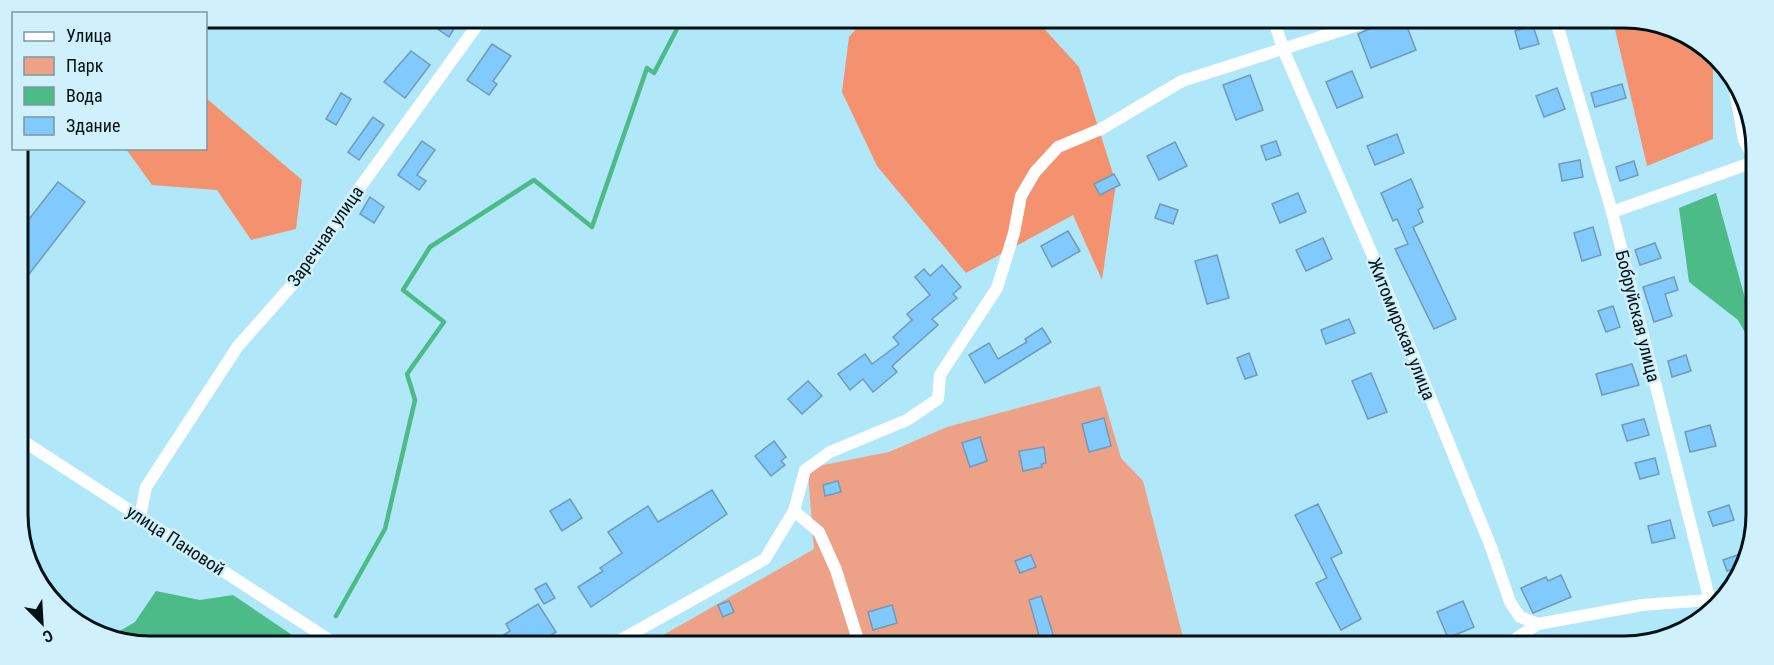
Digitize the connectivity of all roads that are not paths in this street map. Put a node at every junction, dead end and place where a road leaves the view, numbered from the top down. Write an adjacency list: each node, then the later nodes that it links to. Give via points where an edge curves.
1 (475, 28): 12 (street, Заречная улица, via 302,274 238,346 146,487)
2 (1277, 28): 5 (street, Житомирская улица)
3 (1349, 28): 5 (street)
4 (1558, 28): 9 (street, Бобруйская улица)
5 (1283, 49): 11 (street, via 1182,81 1101,129 1058,147 1020,196 1014,233 997,288 940,375 938,399 907,420 830,452 804,470); 15 (street, Житомирская улица, via 1372,254 1510,602 1520,617)
6 (1739, 114): 7 (street)
7 (1745, 142)
8 (1746, 164): 9 (street)
9 (1612, 212): 13 (street, Бобруйская улица)
10 (28, 443): 12 (street, улица Пановой)
11 (794, 511): 17 (street, via 765,559); 18 (street, via 819,532)
12 (140, 517): 16 (street, улица Пановой)
13 (1710, 601)
14 (1706, 604): 15 (street, via 1642,605)
15 (1538, 624): 19 (street)
16 (323, 636)
17 (628, 636)
18 (857, 636)
19 (1520, 636)

